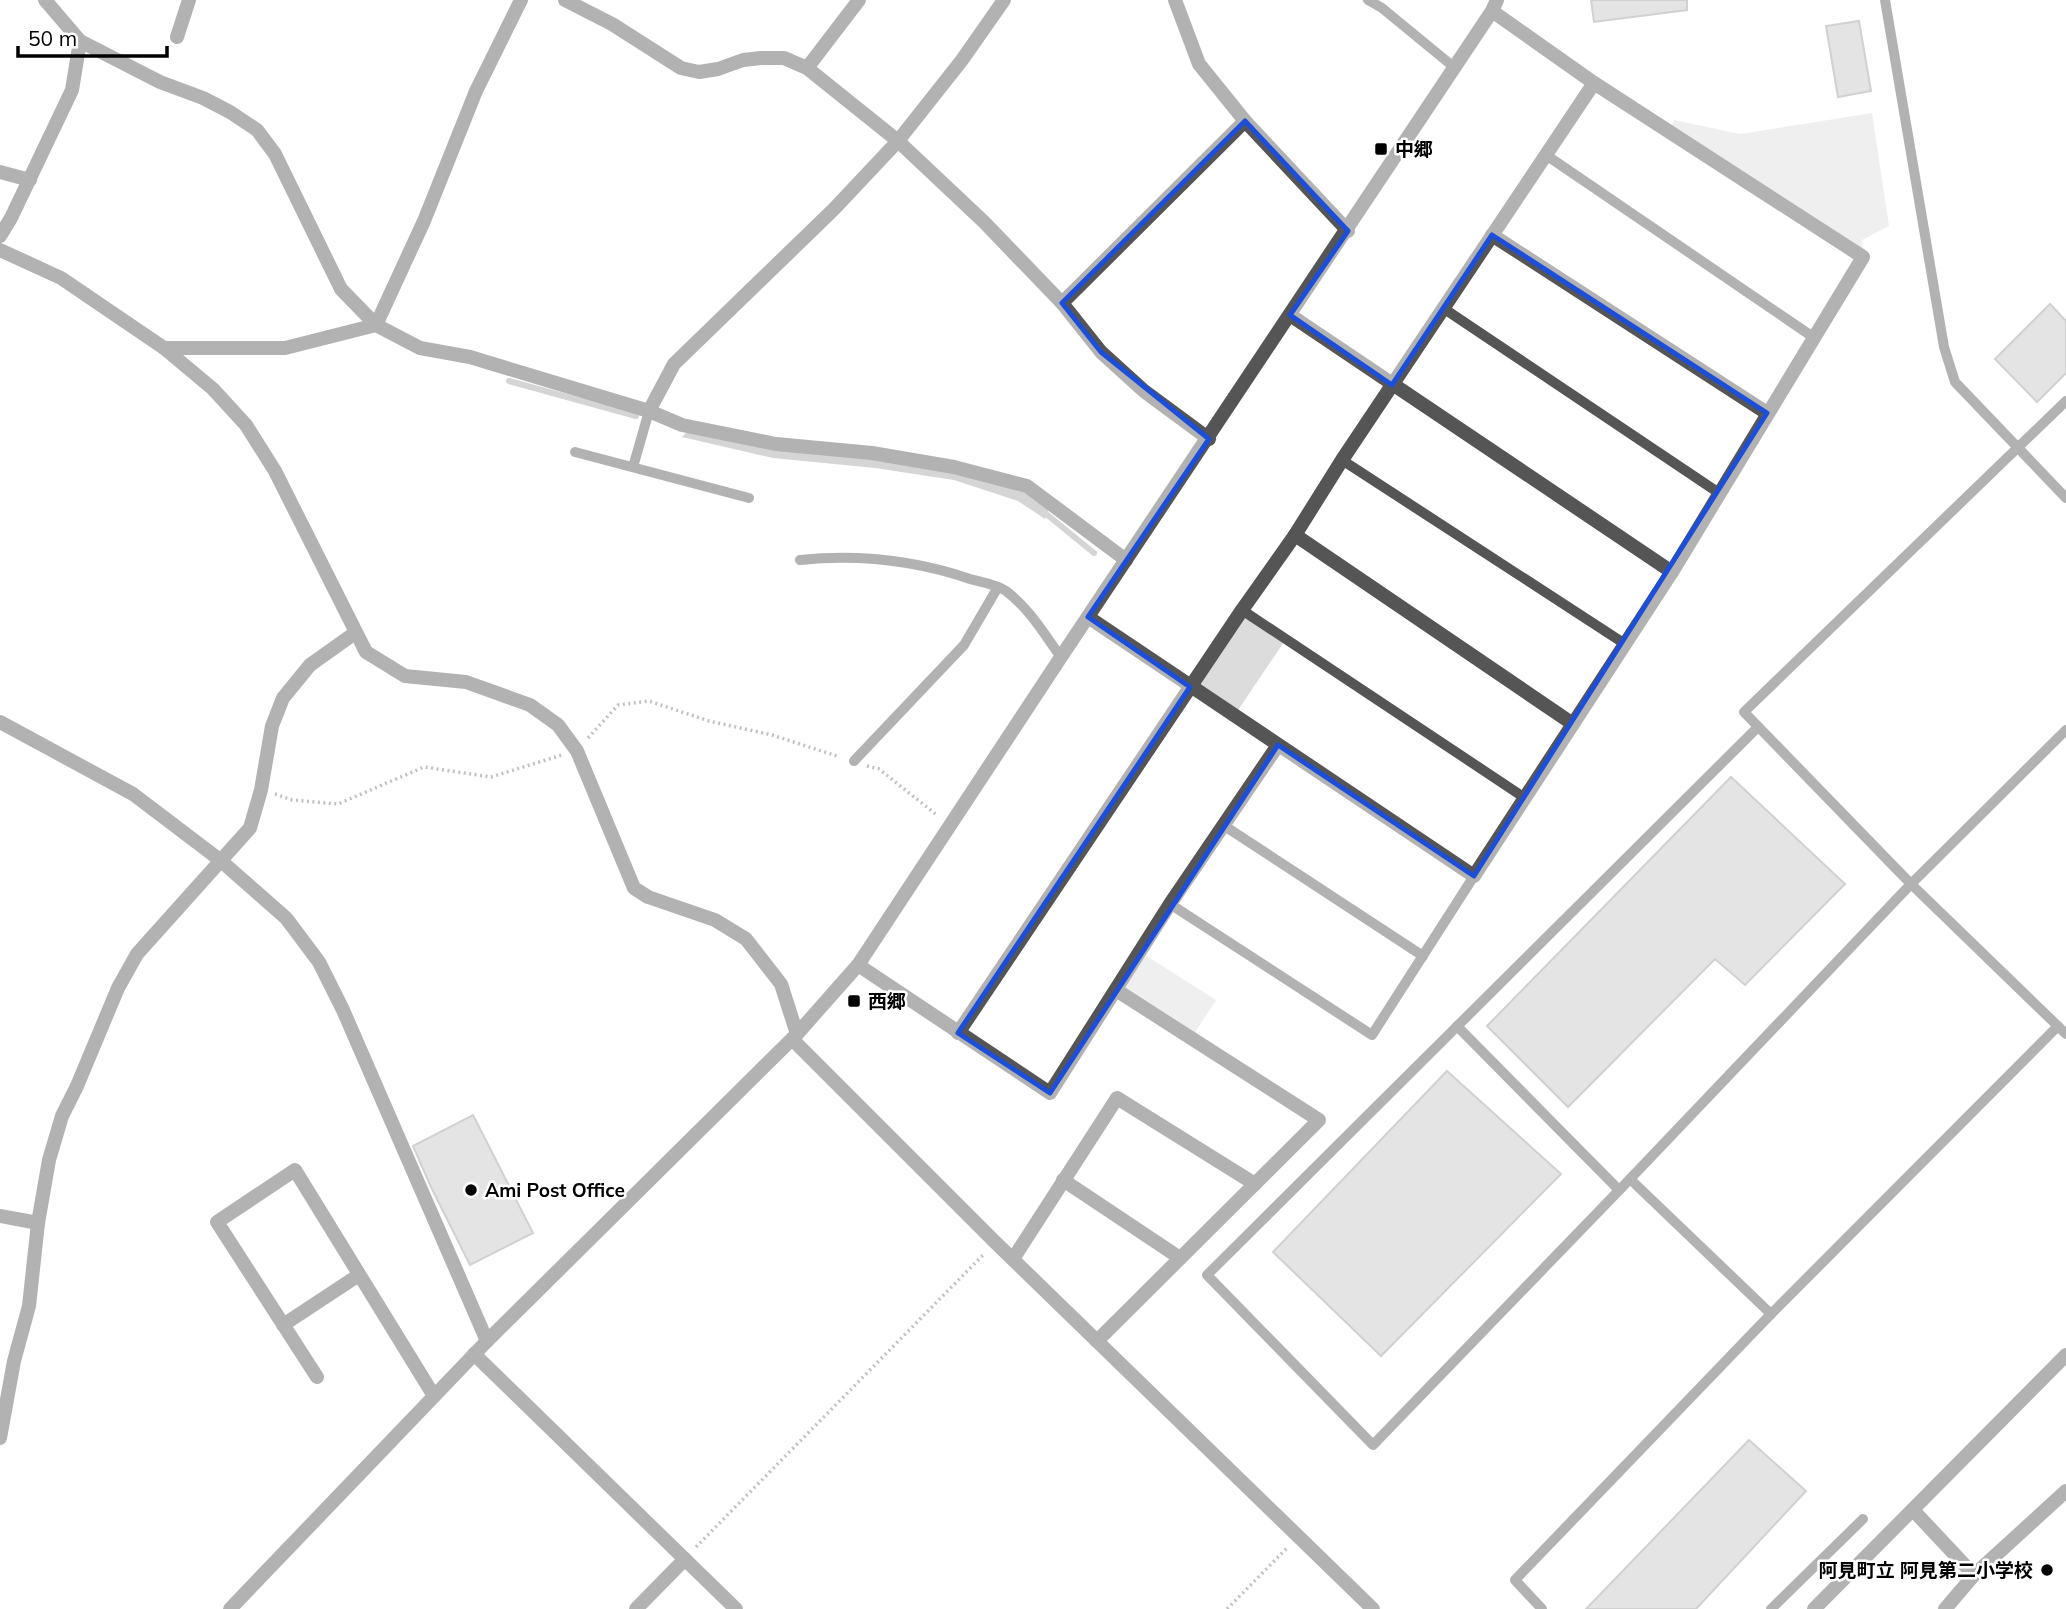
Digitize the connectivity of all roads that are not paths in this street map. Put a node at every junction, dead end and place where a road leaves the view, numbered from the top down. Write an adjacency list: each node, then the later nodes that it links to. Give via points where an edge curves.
1 (45, 0): 10 (street)
2 (189, 0): 12 (street)
3 (521, 0): 29 (street, via 476,91)
4 (565, 0): 14 (street, via 681,68 699,72 761,58 783,58)
5 (859, 0): 14 (street)
6 (1004, 0): 18 (street)
7 (1175, 0): 17 (street, via 1199,64)
8 (1368, 0): 15 (lane)
9 (1885, 0): 37 (lane, via 1944,347 1955,382)
10 (54, 6): 13 (street)
11 (1495, 6): 15 (street); 16 (street)
12 (177, 37)
13 (80, 41): 21 (street, via 72,90); 29 (street, via 212,103 257,130 275,154 341,289)
14 (807, 68): 18 (street)
15 (1455, 68): 22 (street)
16 (1594, 83): 19 (street); 30 (street, via 1863,257)
17 (1245, 121): 22 (street); 26 (street)
18 (898, 141): 26 (street); 34 (street, via 674,364)
19 (1546, 155): 24 (street); 30 (lane)
20 (0, 172): 21 (street)
21 (30, 180): 23 (street)
22 (1348, 231): 28 (street)
23 (0, 235)
24 (1492, 235): 27 (street); 35 (street)
25 (0, 250): 31 (street, via 61,278)
26 (1062, 303): 36 (street, via 1101,352)
27 (1443, 308): 32 (street); 41 (lane)
28 (1290, 315): 32 (street); 36 (street)
29 (376, 326): 31 (street, via 285,348); 34 (street, via 420,348 470,357)
30 (1813, 337): 35 (street)
31 (164, 348): 51 (street, via 213,389 246,425 275,471)
32 (1392, 385): 39 (street); 47 (street)
33 (2066, 401): 37 (lane)
34 (649, 411): 40 (lane); 46 (street, via 682,425 954,467 1027,486)
35 (1767, 413): 41 (street)
36 (1209, 439): 46 (street)
37 (2018, 448): 43 (lane); 57 (lane, via 1744,712)
38 (575, 452): 40 (lane)
39 (1342, 460): 44 (street); 52 (lane)
40 (633, 467): 42 (lane)
41 (1719, 493): 47 (street)
42 (749, 498)
43 (2066, 498)
44 (1295, 535): 49 (street); 56 (street)
45 (800, 560): 48 (lane, via 840,556 889,559 936,567)
46 (1126, 560): 50 (street)
47 (1672, 572): 52 (street)
48 (998, 587): 53 (lane, via 1027,610); 60 (lane, via 964,645)
49 (1242, 610): 54 (street); 61 (lane)
50 (1088, 617): 53 (street); 54 (street)
51 (355, 633): 63 (street, via 310,665 283,698 272,726 250,828); 73 (street, via 366,652 405,676 466,682 530,705 558,725 577,751 634,888 715,920 746,939 782,984)
52 (1625, 644): 56 (street)
53 (1061, 657): 68 (street)
54 (1190, 687): 59 (street); 72 (street)
55 (0, 722): 63 (street, via 133,794)
56 (1573, 724): 61 (street)
57 (1758, 727): 65 (lane); 70 (lane)
58 (2066, 730): 65 (lane)
59 (1278, 745): 62 (street); 64 (street)
60 (853, 761)
61 (1525, 798): 64 (street)
62 (1223, 825): 66 (street); 67 (lane)
63 (220, 860): 79 (street, via 137,954 118,988 62,1116); 85 (street, via 285,918 319,962)
64 (1474, 876): 67 (lane)
65 (1911, 884): 71 (lane); 75 (lane)
66 (1170, 904): 67 (lane, via 1372,1035); 69 (street)
67 (1423, 956)
68 (858, 965): 72 (street); 73 (street)
69 (1116, 990): 72 (street, via 1050,1093); 76 (street, via 1319,1120)
70 (1457, 1026): 77 (lane); 77 (lane, via 1207,1275 1373,1445)
71 (2062, 1030): 83 (lane)
72 (958, 1033)
73 (794, 1036): 81 (street); 85 (street)
74 (1063, 1180): 76 (street, via 1117,1098); 80 (street); 81 (street)
75 (1630, 1180): 77 (lane); 83 (lane)
76 (1255, 1184): 80 (street)
77 (1619, 1191)
78 (0, 1216): 79 (street)
79 (38, 1223): 89 (street, via 29,1306)
80 (1180, 1258): 86 (street)
81 (1013, 1259): 86 (street)
82 (359, 1275): 84 (street); 84 (street, via 295,1170 228,1214 217,1222); 91 (street)
83 (1771, 1314): 102 (lane, via 1515,1580)
84 (284, 1325): 90 (street)
85 (487, 1341): 87 (street)
86 (1097, 1341): 101 (street)
87 (474, 1354): 91 (street); 96 (street)
88 (2066, 1355): 94 (street)
89 (7, 1363): 92 (street)
90 (317, 1377)
91 (434, 1396): 98 (street)
92 (0, 1438)
93 (2066, 1491): 97 (street)
94 (1913, 1510): 97 (street); 104 (street)
95 (1863, 1520): 103 (lane)
96 (685, 1559): 99 (street); 100 (street)
97 (1974, 1576): 105 (street)
98 (235, 1607)
99 (636, 1609)
100 (736, 1609)
101 (1373, 1609)
102 (1542, 1609)
103 (1771, 1609)
104 (1814, 1609)
105 (1945, 1609)

